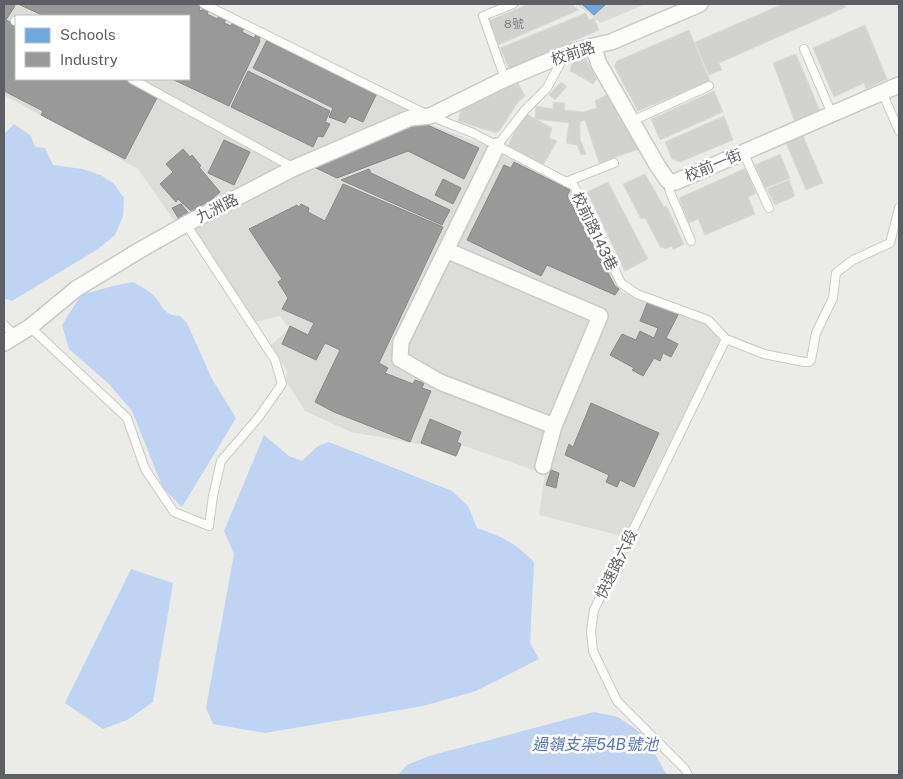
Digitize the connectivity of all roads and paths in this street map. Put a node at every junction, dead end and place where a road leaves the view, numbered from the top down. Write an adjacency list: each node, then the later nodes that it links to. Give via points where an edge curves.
1 (204, 4): 14 (lane, 校前路143巷)
2 (513, 4): 7 (lane, via 483,16)
3 (700, 4): 4 (street, 校前路, via 611,42)
4 (593, 46): 6 (street, 校前路); 15 (street, 校前一街, via 599,64)
5 (804, 49): 13 (lane)
6 (565, 54): 7 (street, 校前路); 17 (lane, via 547,88)
7 (505, 78): 12 (street, 校前路)
8 (134, 80): 20 (lane)
9 (899, 85): 11 (street, 校前一街)
10 (709, 86): 15 (lane)
11 (882, 92): 13 (street, 校前一街); 16 (lane)
12 (447, 107): 14 (street, 九洲路)
13 (832, 114): 18 (street, 校前一街)
14 (430, 116): 17 (lane, 校前路143巷); 20 (street, 九洲路, via 410,118)
15 (632, 121): 21 (street, 校前一街)
16 (899, 130)
17 (497, 146): 22 (lane, 校前路143巷); 27 (street)
18 (743, 152): 21 (street, 校前一街, via 675,182); 23 (lane)
19 (614, 163): 22 (lane)
20 (294, 168): 25 (street, 九洲路)
21 (668, 181): 26 (lane)
22 (566, 182): 31 (lane, 校前路143巷, via 574,186 621,284 637,294 708,320)
23 (769, 208)
24 (899, 208): 31 (lane, via 890,243 853,260 836,273 833,298 816,333 811,360 764,354)
25 (186, 224): 29 (street, 九洲路, via 76,289); 29 (lane, via 275,360 282,384 221,461 209,526 174,512 145,469 128,418)
26 (691, 241)
27 (446, 250): 32 (street, via 600,316); 32 (street, via 401,342 400,358 440,382)
28 (4, 325): 30 (lane)
29 (30, 327): 30 (street, 九洲路)
30 (10, 339)
31 (726, 339): 34 (lane, 快速路六段, via 594,610 591,631 593,651 617,700)
32 (554, 426): 33 (street)
33 (543, 466)
34 (688, 775)

